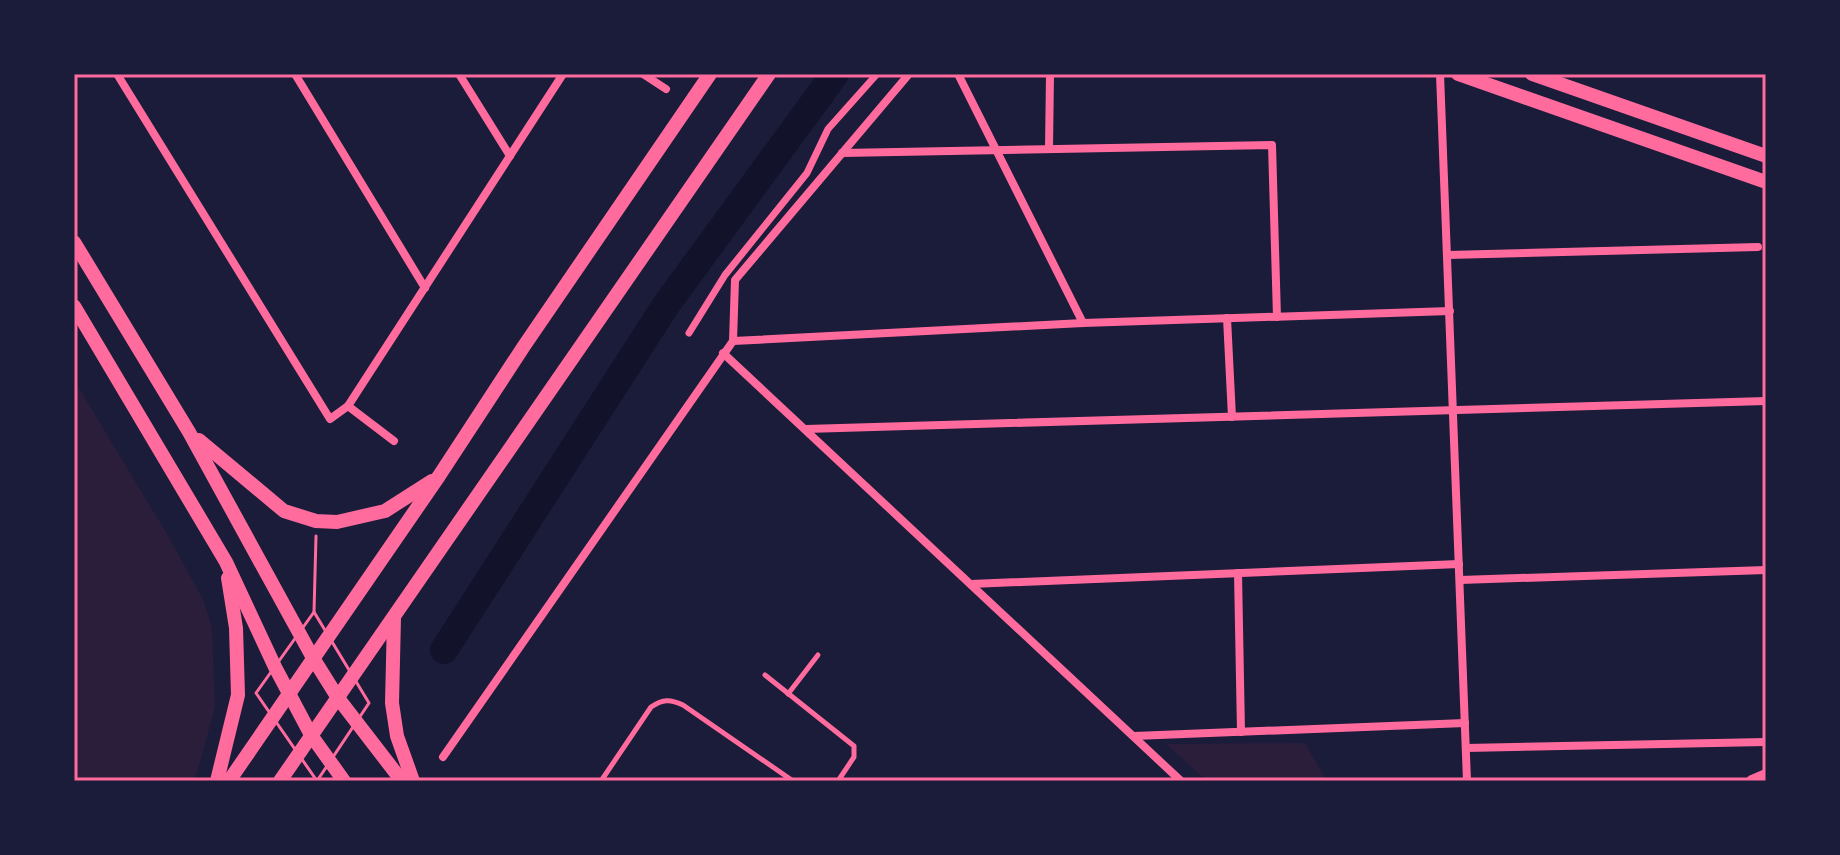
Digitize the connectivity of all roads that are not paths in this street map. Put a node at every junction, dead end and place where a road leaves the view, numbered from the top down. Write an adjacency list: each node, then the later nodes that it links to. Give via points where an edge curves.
1 (117, 74): 35 (street, via 330,419)
2 (295, 74): 25 (street)
3 (459, 74): 19 (street)
4 (563, 74): 19 (street)
5 (643, 74): 15 (street)
6 (710, 74): 41 (main road)
7 (769, 74): 48 (main road)
8 (877, 74): 31 (street, via 828,129 807,173 725,275)
9 (909, 74): 18 (street)
10 (958, 74): 17 (street)
11 (1050, 74): 16 (street)
12 (1440, 74): 24 (street)
13 (1458, 74): 21 (main road)
14 (1532, 74): 20 (main road)
15 (666, 89)
16 (1049, 149): 17 (street); 28 (street, via 1272,145)
17 (996, 150): 18 (street); 30 (street)
18 (842, 153): 32 (street, via 735,280)
19 (510, 156): 25 (street)
20 (1766, 156)
21 (1766, 182)
22 (74, 242): 39 (main road)
23 (1758, 247): 24 (street)
24 (1448, 255): 27 (street)
25 (425, 288): 35 (street)
26 (74, 306): 42 (main road)
27 (1450, 311): 28 (street); 36 (street)
28 (1277, 317): 29 (street)
29 (1227, 318): 30 (street); 37 (street)
30 (1083, 323): 32 (street)
31 (689, 333)
32 (733, 341): 33 (street)
33 (723, 353): 38 (street); 61 (street)
34 (1766, 401): 36 (street)
35 (348, 406): 40 (street)
36 (1454, 410): 37 (street); 43 (street)
37 (1232, 417): 38 (street)
38 (806, 429): 47 (street)
39 (189, 432): 41 (main road, via 284,511 316,521 337,522 385,511); 50 (main road)
40 (394, 441)
41 (439, 476): 50 (main road)
42 (226, 562): 52 (main road); 63 (main road, via 236,628 238,695)
43 (1459, 564): 45 (street); 46 (street)
44 (1766, 570): 46 (street)
45 (1238, 573): 47 (street); 56 (street)
46 (1460, 580): 55 (street)
47 (971, 584): 58 (street)
48 (394, 618): 54 (main road); 68 (main road, via 392,703)
49 (818, 655): 53 (lane)
50 (313, 658): 52 (main road); 54 (main road)
51 (765, 675): 53 (lane)
52 (289, 693): 57 (main road); 64 (main road)
53 (788, 694): 71 (lane, via 854,746 854,757)
54 (338, 698): 57 (main road); 67 (main road)
55 (1465, 723): 56 (street); 60 (street)
56 (1241, 732): 58 (street)
57 (311, 735): 65 (main road); 66 (main road)
58 (1134, 736): 72 (street)
59 (1766, 742): 60 (street)
60 (1466, 748): 73 (street)
61 (443, 757)
62 (1766, 775): 74 (street)
63 (217, 781)
64 (229, 781)
65 (280, 781)
66 (344, 781)
67 (402, 781)
68 (413, 781)
69 (601, 781): 70 (lane, via 651,707 672,700)
70 (793, 781)
71 (838, 781)
72 (1181, 781)
73 (1467, 781)
74 (1752, 781)

